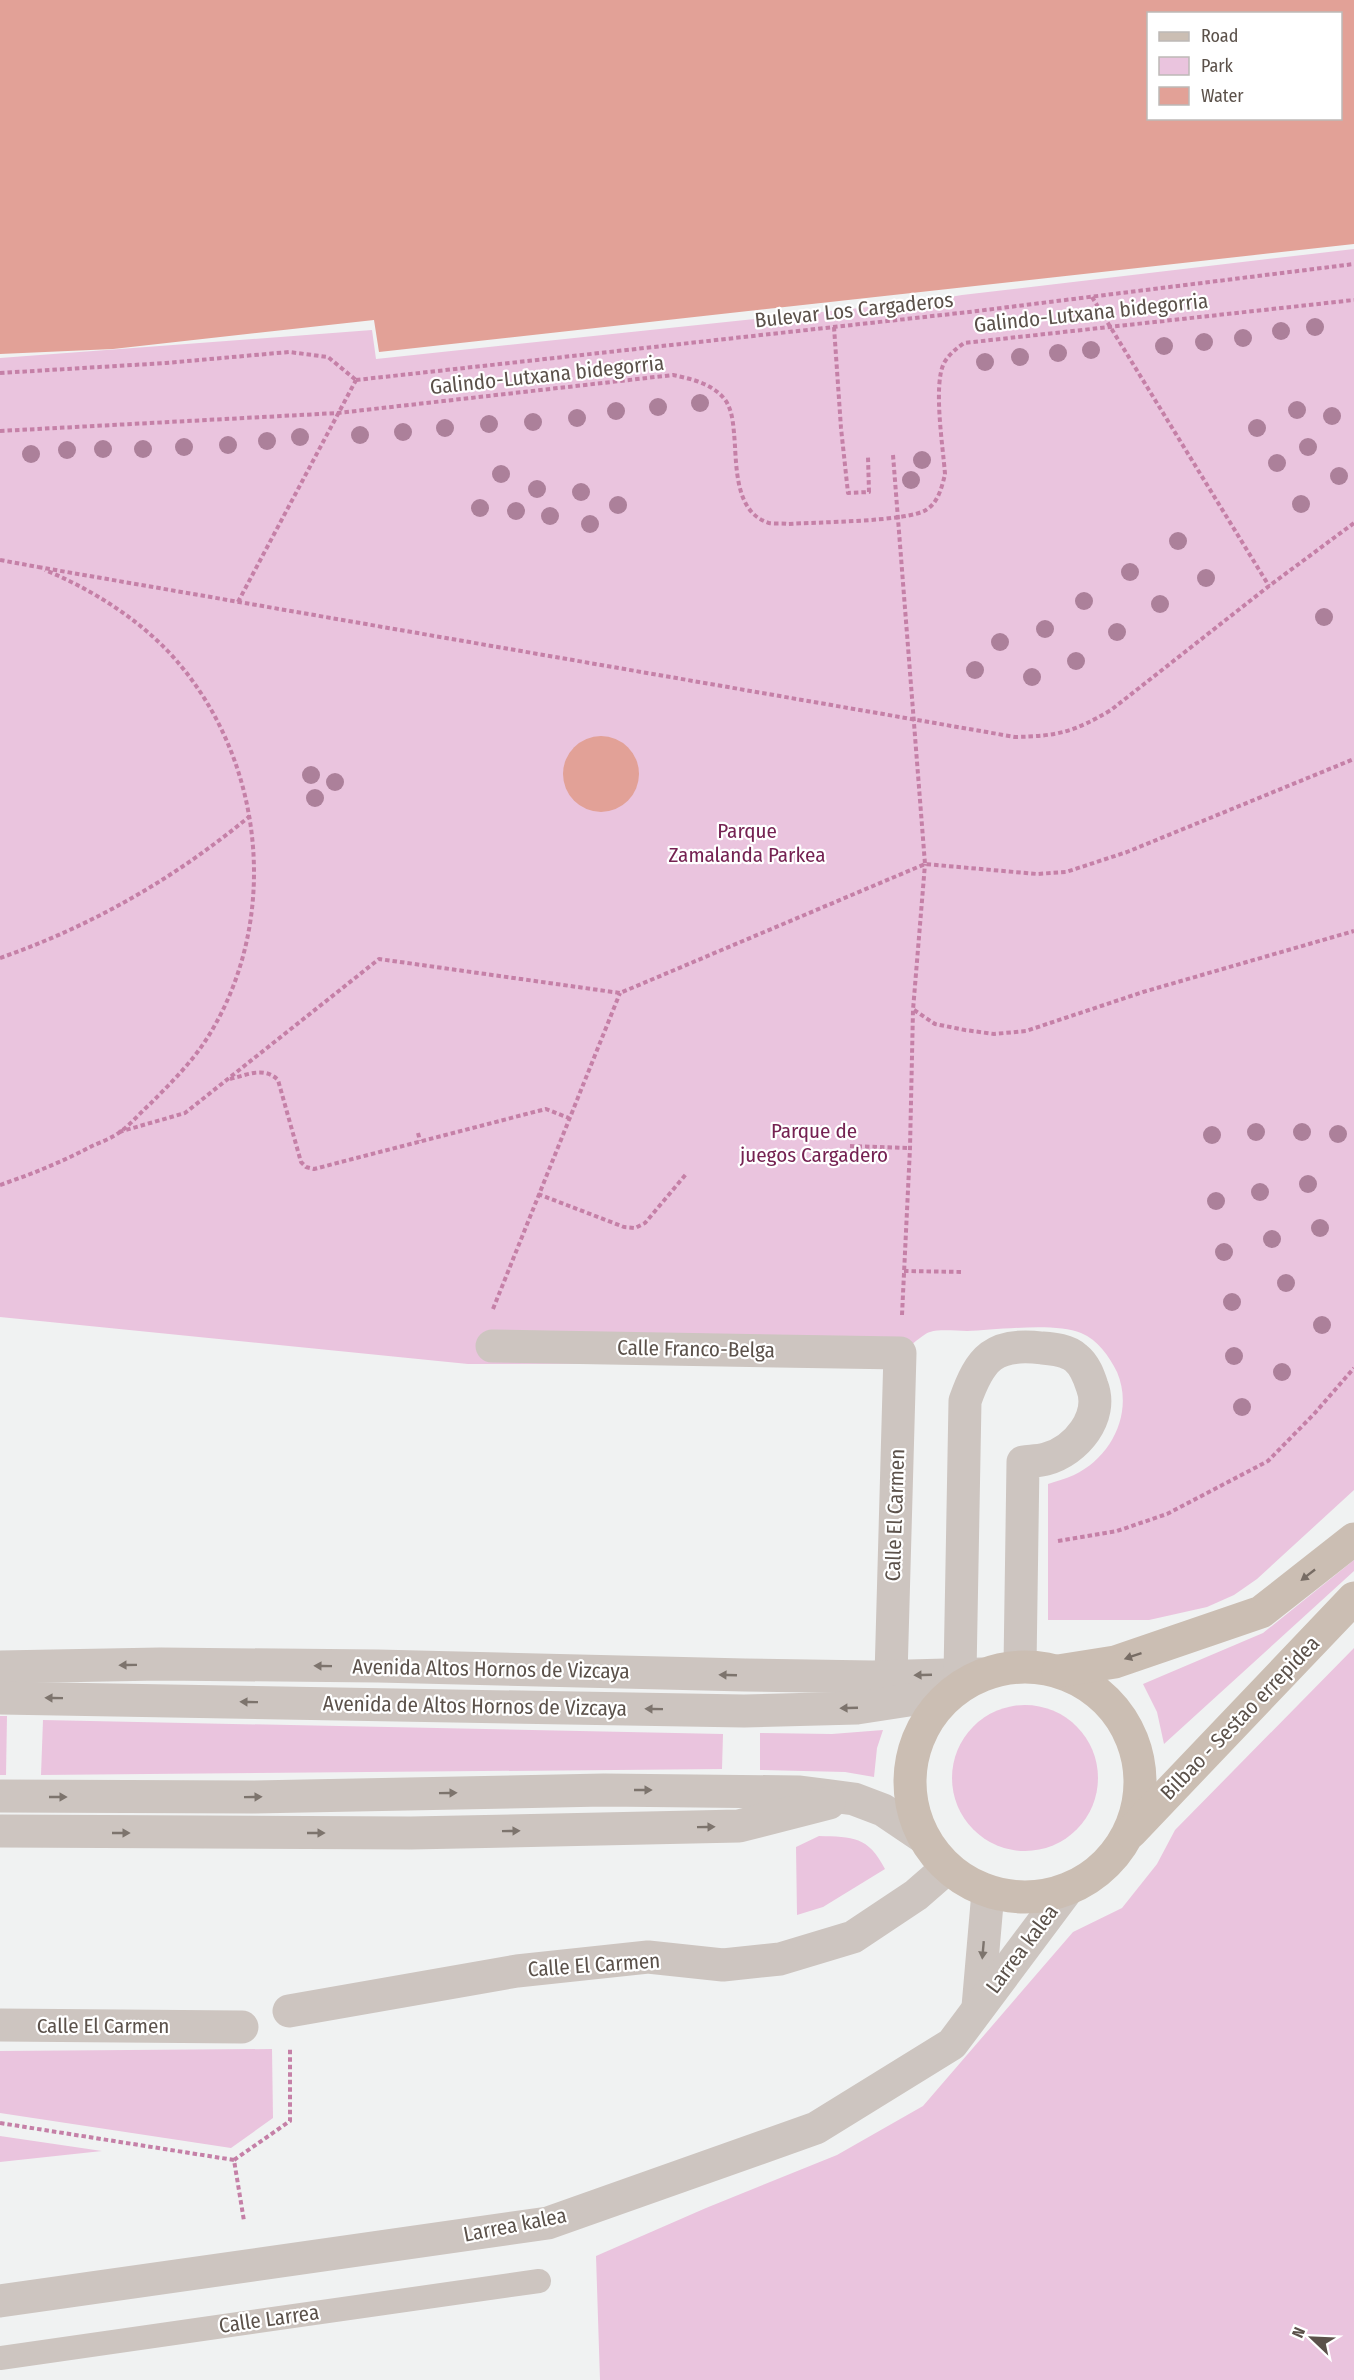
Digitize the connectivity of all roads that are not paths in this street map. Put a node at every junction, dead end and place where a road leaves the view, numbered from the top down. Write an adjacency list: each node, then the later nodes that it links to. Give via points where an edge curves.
1 (492, 1346): 2 (street, Calle Franco-Belga)
2 (900, 1353): 8 (street, Calle El Carmen)
3 (1354, 1539): 7 (main road, one-way to 7, via 1261,1612 1115,1662)
4 (1354, 1598): 15 (main road, Bilbao - Sestao errepidea)
5 (0, 1666): 8 (street, Avenida Altos Hornos de Vizcaya, one-way to 5, via 366,1666)
6 (1020, 1666): 7 (main road); 9 (main road); 9 (street, via 1023,1462 1048,1459 1073,1446 1091,1424 1096,1397 1087,1372 1076,1358 1060,1350 1024,1346 994,1353 975,1372 965,1401)
7 (1058, 1671): 15 (main road, via 1090,1685 1115,1708 1132,1738 1140,1772 1138,1806)
8 (891, 1676): 9 (street, Avenida Altos Hornos de Vizcaya, one-way to 8)
9 (963, 1681): 10 (street, Avenida de Altos Hornos de Vizcaya, one-way to 10, via 857,1708 744,1711); 14 (main road, via 924,1725 910,1761 910,1801)
10 (0, 1698)
11 (0, 1796): 12 (street, one-way to 12, via 254,1797 684,1790 800,1792)
12 (854, 1799): 13 (street, one-way to 12, via 411,1833 739,1826); 14 (street, via 883,1810)
13 (0, 1831)
14 (923, 1837): 16 (main road)
15 (1126, 1838): 17 (main road, via 1101,1869)
16 (947, 1868): 18 (main road); 20 (street, Calle El Carmen, via 916,1895 853,1937 780,1959 723,1965 648,1957 517,1971)
17 (1067, 1890): 18 (main road, via 1028,1898); 19 (street, Larrea kalea)
18 (988, 1892): 19 (street, Larrea kalea, one-way to 19)
19 (978, 2007): 24 (street, Larrea kalea, via 952,2044 816,2128 548,2223)
20 (289, 2012)
21 (0, 2025): 22 (street, Calle El Carmen)
22 (242, 2027)
23 (539, 2281): 25 (lane, Calle Larrea)
24 (0, 2301)
25 (0, 2358)

